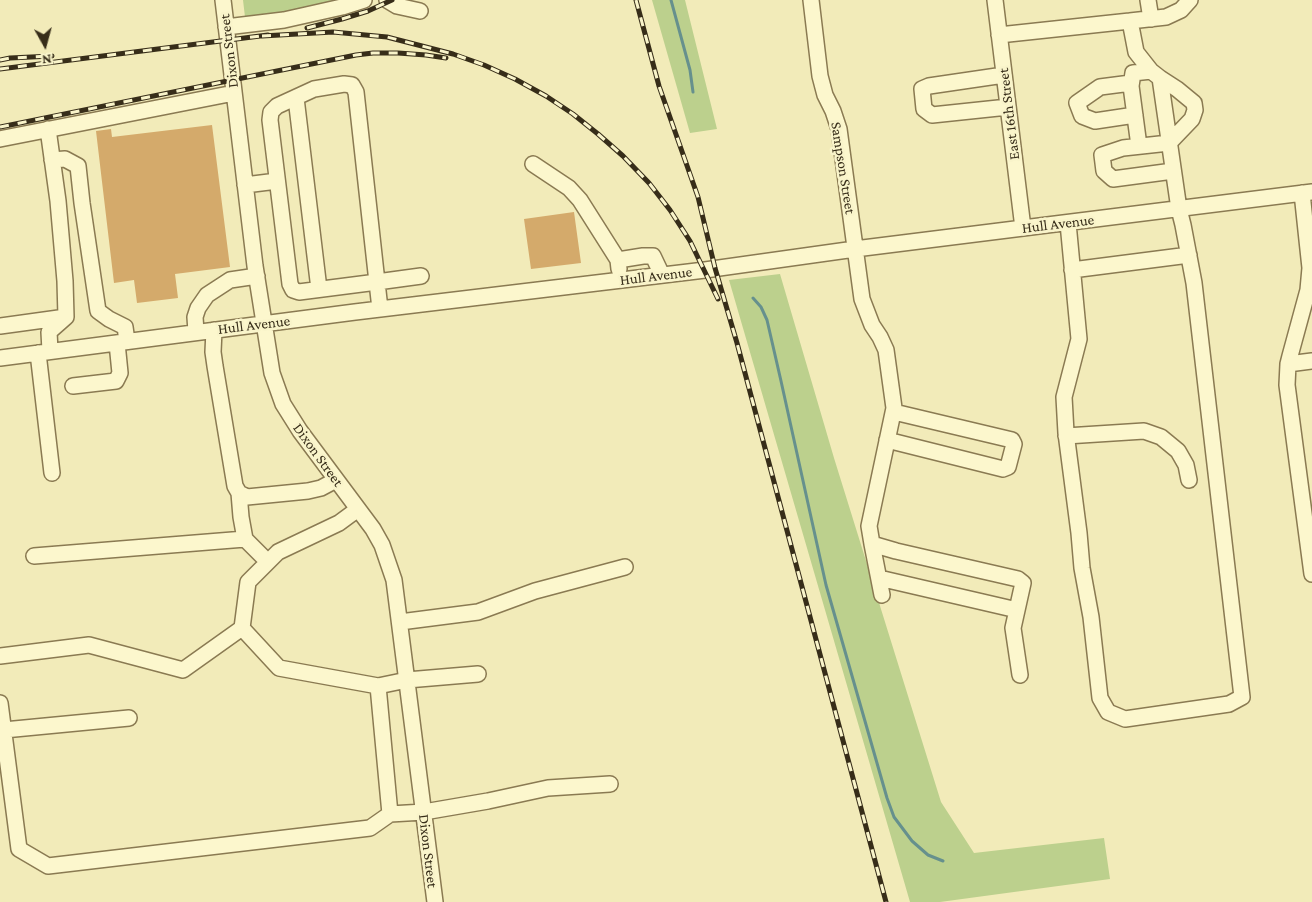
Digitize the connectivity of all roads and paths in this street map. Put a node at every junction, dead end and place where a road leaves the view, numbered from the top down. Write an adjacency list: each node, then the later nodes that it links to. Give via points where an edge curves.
1 (223, 0): 11 (street, Dixon Street)
2 (364, 0): 11 (street, via 284,20)
3 (387, 0): 8 (street, via 397,6)
4 (812, 0): 33 (street, Sampson Street, via 820,76 839,129)
5 (995, 0): 12 (street, East 16th Street)
6 (1148, 0): 9 (street)
7 (1190, 0): 9 (street, via 1181,10 1166,18)
8 (420, 11)
9 (1151, 19): 10 (street)
10 (1130, 22): 12 (street); 13 (street, via 1136,52)
11 (226, 27): 16 (street, Dixon Street)
12 (999, 35): 14 (street, East 16th Street)
13 (1155, 74): 15 (street, via 1133,73); 22 (street); 22 (street, via 1194,103 1192,119)
14 (1004, 75): 18 (street, East 16th Street); 18 (street, via 929,86 922,89 924,109 932,115)
15 (1131, 83): 19 (street); 19 (street, via 1100,87 1077,103 1082,116 1095,121)
16 (234, 93): 20 (street); 28 (street, Dixon Street)
17 (296, 98): 27 (street, via 276,106 271,112); 41 (street, via 314,89 344,84 352,85 356,92); 42 (street)
18 (1008, 107): 32 (street, East 16th Street)
19 (1135, 116): 23 (street)
20 (48, 129): 21 (street); 24 (street)
21 (0, 139)
22 (1169, 143): 23 (street); 26 (street)
23 (1139, 146): 26 (street, via 1102,154 1104,171 1114,179)
24 (52, 160): 44 (street); 49 (street, via 65,159 78,166 98,311 125,327)
25 (532, 164): 35 (street, via 569,188 580,200)
26 (1173, 171): 30 (street)
27 (278, 181): 28 (street); 42 (street, via 290,284 299,292)
28 (245, 185): 38 (street, Dixon Street)
29 (1307, 193): 30 (street, Hull Avenue); 53 (street, via 1308,290)
30 (1179, 209): 31 (street, Hull Avenue); 34 (street)
31 (1068, 223): 32 (street, Hull Avenue); 36 (street)
32 (1022, 228): 33 (street, Hull Avenue)
33 (855, 250): 37 (street, Hull Avenue); 55 (street, Sampson Street, via 862,299 886,350)
34 (1189, 255): 36 (street); 56 (street, via 1242,697 1229,704 1125,719 1108,712 1100,698)
35 (618, 260): 37 (street, via 653,256); 40 (street)
36 (1072, 270): 56 (street, via 1080,339 1064,397)
37 (662, 275): 40 (street, Hull Avenue)
38 (257, 276): 45 (street, Dixon Street); 48 (street, via 230,280 207,295 195,316)
39 (421, 276): 41 (street)
40 (620, 280): 43 (street, Hull Avenue)
41 (377, 282): 42 (street); 43 (street)
42 (319, 289)
43 (380, 309): 45 (street, Hull Avenue)
44 (66, 317): 46 (street); 50 (street, via 49,332)
45 (264, 324): 47 (street, Hull Avenue); 59 (street, Dixon Street, via 272,373 283,404)
46 (0, 326)
47 (214, 330): 48 (street, Hull Avenue); 61 (street, via 215,366 235,486)
48 (196, 332): 49 (street, Hull Avenue)
49 (122, 342): 50 (street, Hull Avenue); 54 (street, via 120,374 116,381)
50 (44, 352): 51 (street, Hull Avenue); 58 (street)
51 (0, 358)
52 (1312, 361): 53 (street)
53 (1288, 364): 63 (street, via 1287,385)
54 (73, 386)
55 (894, 412): 57 (street); 57 (street, via 1012,440 1014,444 1008,467 1003,469)
56 (1066, 436): 60 (street, via 1144,431 1161,437 1178,451)
57 (887, 440): 65 (street, via 869,526)
58 (52, 473)
59 (336, 480): 61 (street, via 308,491 246,497); 62 (street, Dixon Street)
60 (1189, 480)
61 (239, 493): 64 (street)
62 (358, 509): 67 (street, via 340,522 278,552); 73 (street, Dixon Street, via 382,545 394,580)
63 (1309, 527): 69 (street)
64 (245, 539): 66 (street); 67 (street)
65 (872, 544): 70 (street); 72 (street, via 1018,579 1023,583)
66 (34, 556)
67 (268, 562): 74 (street, via 248,582)
68 (625, 567): 73 (street, via 535,591 478,612)
69 (1312, 574)
70 (879, 578): 71 (street); 72 (street)
71 (882, 595)
72 (1017, 610): 77 (street, via 1014,628)
73 (400, 622): 78 (street, Dixon Street)
74 (242, 628): 75 (street, via 183,670 89,645); 79 (street, via 279,668)
75 (0, 656)
76 (478, 674): 78 (street)
77 (1020, 675)
78 (407, 680): 79 (street); 84 (street, Dixon Street)
79 (378, 686): 85 (street)
80 (0, 703): 82 (street)
81 (129, 718): 82 (street)
82 (4, 730): 85 (street, via 19,849 48,866 370,828)
83 (610, 784): 84 (street, via 548,788)
84 (424, 812): 85 (street); 86 (street, Dixon Street)
85 (390, 814)
86 (435, 902)

